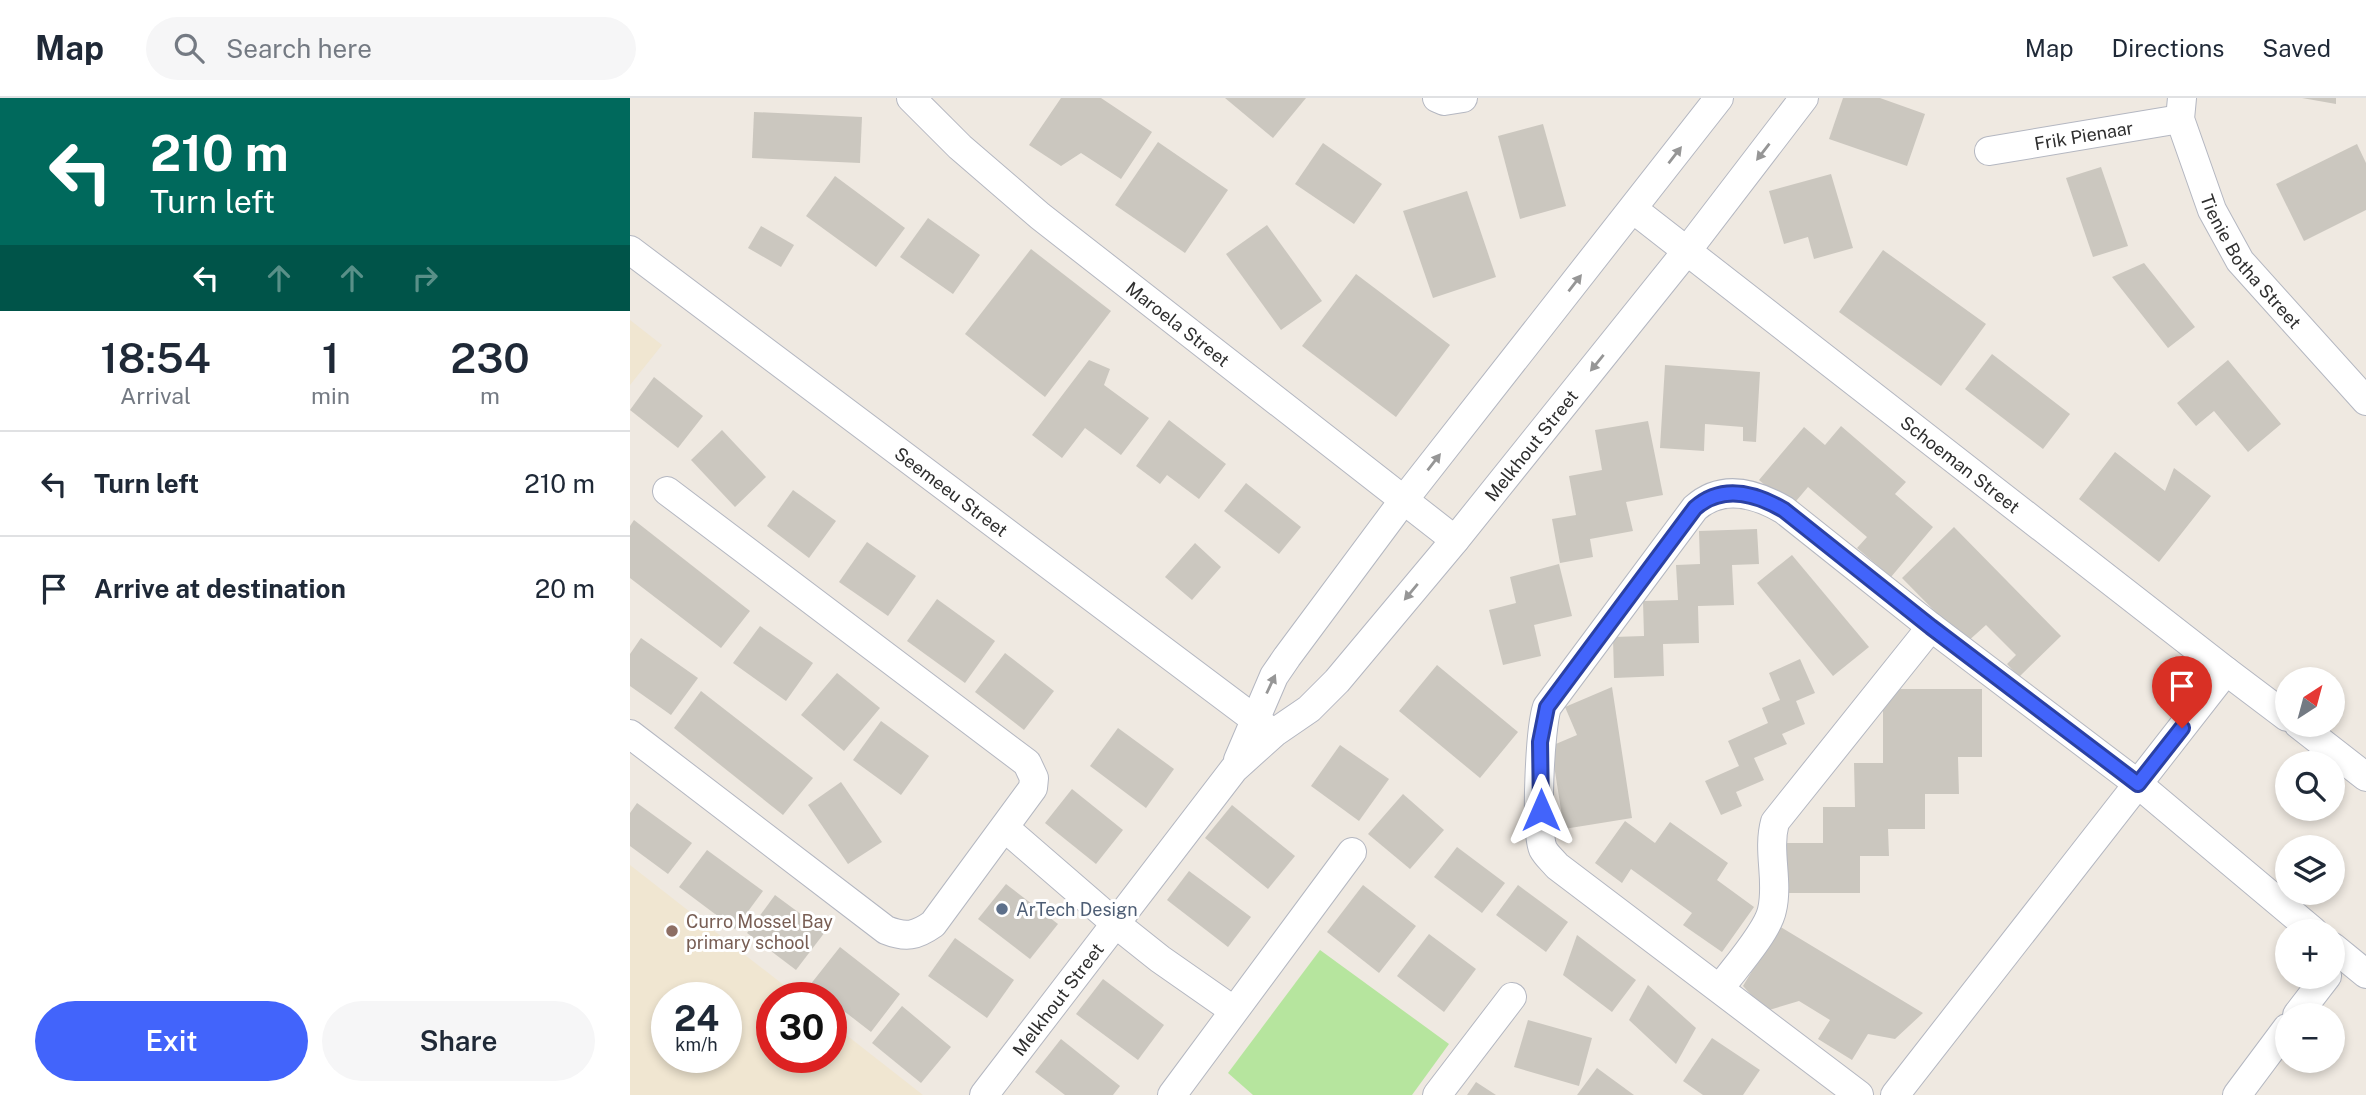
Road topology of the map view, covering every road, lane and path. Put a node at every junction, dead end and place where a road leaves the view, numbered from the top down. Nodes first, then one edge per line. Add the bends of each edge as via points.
1 (911, 98) edge
2 (1437, 98) edge
3 (1463, 98) edge
4 (1719, 98) edge
5 (1804, 98) edge
6 (2181, 108) edge
7 (1989, 151) dead end
8 (1633, 209) junction
9 (630, 250) edge
10 (1686, 252) junction
11 (2366, 401) edge
12 (667, 491) dead end
13 (1404, 501) junction
14 (1455, 540) junction
15 (1931, 627) junction
16 (2226, 671) junction
17 (2275, 708) edge
18 (1265, 726) junction
19 (630, 734) edge
20 (2315, 737) edge
21 (2366, 777) edge
22 (2138, 784) junction
23 (1005, 828) junction
24 (1352, 852) dead end
25 (2300, 919) edge
26 (1116, 924) junction
27 (2345, 966) edge
28 (2366, 974) edge
29 (1720, 988) junction
30 (1512, 997) dead end
31 (1233, 1010) junction
32 (2275, 1044) edge
33 (984, 1095) edge
34 (1172, 1095) edge
35 (1437, 1095) edge
36 (1859, 1095) edge
37 (1895, 1095) edge
38 (2237, 1095) edge

1 - 13 street, Maroela Street via 1040,216
2 - 3 street
8 -> 4 street, Melkhout Street
5 -> 10 street, Melkhout Street
6 - 7 street, Frik Pienaar
6 - 11 street, Tienie Botha Street via 2212,210 2240,261
8 - 10 street, Schoeman Street
13 -> 8 street, Melkhout Street
9 - 18 street, Seemeeu Street
10 -> 14 street, Melkhout Street
10 - 16 street, Schoeman Street
12 - 23 street via 1027,763 1033,788
13 - 14 street, Maroela Street
18 -> 13 street, Melkhout Street via 1274,676
14 -> 18 street, Melkhout Street via 1309,709
15 - 22 street
15 - 29 street via 1775,822 1769,921
15 - 29 street via 1784,510 1744,494 1716,495 1695,508 1547,707 1540,742 1543,849 1557,866
16 - 17 street, Schoeman Street
16 - 22 street
18 - 26 street, Melkhout Street
19 - 23 street via 886,930 902,936 918,934 933,924
20 - 21 street
22 - 25 street
22 - 37 street
23 - 26 street
24 - 31 street
26 - 31 street
26 - 33 street, Melkhout Street
27 - 28 street
29 - 36 street
30 - 35 street
31 - 34 street
32 - 38 street

